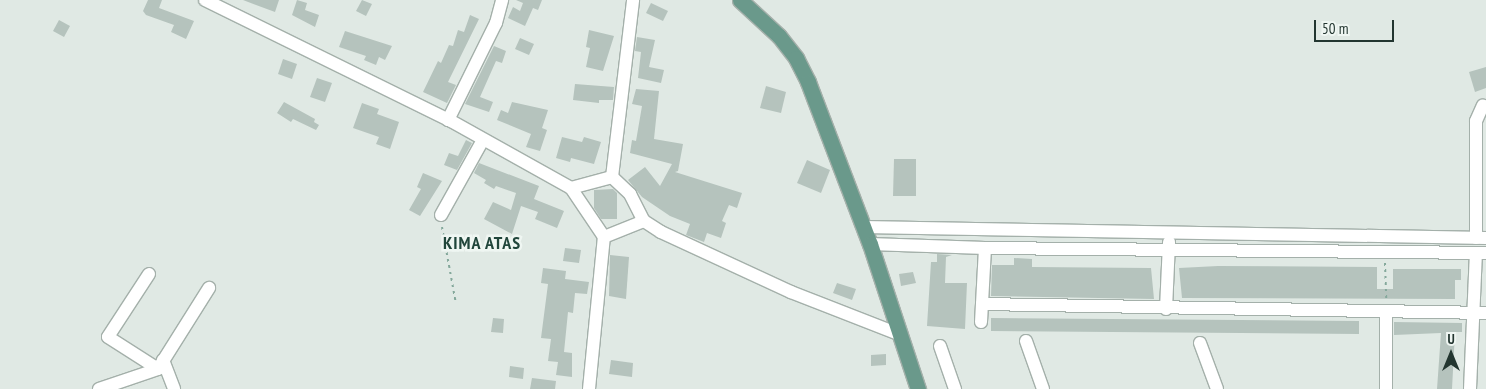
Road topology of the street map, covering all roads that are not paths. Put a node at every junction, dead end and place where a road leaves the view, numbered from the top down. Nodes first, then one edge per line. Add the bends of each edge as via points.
1 (205, 0) edge
2 (502, 0) edge
3 (633, 0) edge
4 (740, 0) edge
5 (1484, 105) dead end
6 (448, 120) junction
7 (483, 140) junction
8 (612, 177) junction
9 (571, 188) junction
10 (441, 215) road end
11 (644, 221) junction
12 (863, 228) junction
13 (1170, 232) junction
14 (1351, 235) junction
15 (604, 237) junction
16 (1481, 238) edge
17 (870, 244) junction
18 (985, 248) junction
19 (1169, 250) junction
20 (1348, 251) junction
21 (1481, 253) edge
22 (149, 274) dead end
23 (209, 288) dead end
24 (982, 304) junction
25 (1166, 309) junction
26 (1386, 312) junction
27 (1480, 313) edge
28 (981, 322) dead end
29 (899, 334) junction
30 (1026, 341) dead end
31 (1200, 343) dead end
32 (940, 346) dead end
33 (161, 364) junction
34 (99, 389) edge
35 (174, 389) edge
36 (589, 389) edge
37 (918, 389) edge
38 (956, 389) edge
39 (1043, 389) edge
40 (1217, 389) edge
41 (1386, 389) edge
42 (1470, 389) edge

1 - 6 street
2 - 6 street via 496,23
3 - 8 street
4 - 12 main road via 779,36 796,58
5 - 16 street via 1476,121
6 - 7 street
7 - 9 street
7 - 10 street
8 - 9 street
8 - 11 street via 630,194
9 - 15 street
11 - 15 street
11 - 29 street via 705,254
12 - 13 street
12 - 17 main road
13 - 14 street
13 - 19 street
14 - 16 street
14 - 20 street
15 - 36 street
17 - 18 street
17 - 29 main road
18 - 19 street
18 - 24 street
19 - 20 street
19 - 25 street
20 - 21 street
21 - 27 street
22 - 33 street via 108,337
23 - 33 street
24 - 25 street
24 - 28 street
25 - 26 street
26 - 27 street
26 - 41 street
27 - 42 street
29 - 37 main road
30 - 39 street
31 - 40 street
32 - 38 street
33 - 34 street
33 - 35 street

